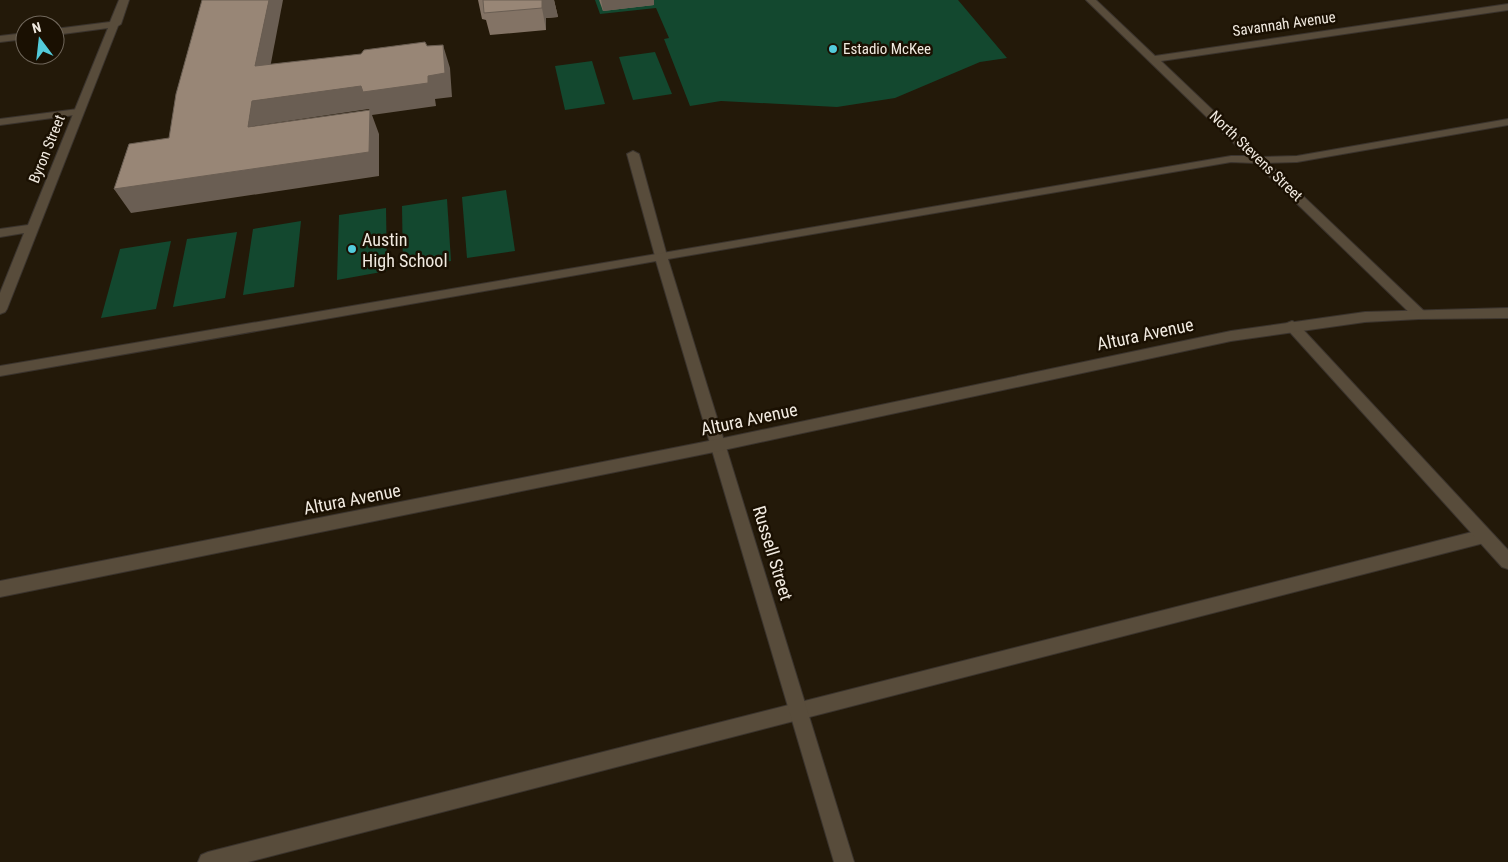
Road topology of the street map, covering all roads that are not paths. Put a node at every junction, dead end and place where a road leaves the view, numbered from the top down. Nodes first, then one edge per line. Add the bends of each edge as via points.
1 (124, 0) edge
2 (1091, 0) edge
3 (1503, 0) edge
4 (1508, 5) edge
5 (116, 24) junction
6 (65, 31) edge
7 (15, 37) edge
8 (0, 39) edge
9 (1154, 59) junction
10 (78, 112) junction
11 (0, 122) edge
12 (1508, 122) edge
13 (633, 154) dead end
14 (1260, 160) junction
15 (31, 228) junction
16 (0, 233) edge
17 (661, 256) junction
18 (0, 309) edge
19 (1508, 313) edge
20 (1419, 314) junction
21 (1292, 326) junction
22 (0, 372) edge
23 (719, 444) junction
24 (1484, 536) junction
25 (1508, 562) edge
26 (0, 589) edge
27 (799, 710) junction
28 (208, 862) edge
29 (844, 862) edge

1 - 5 street, Byron Street
2 - 9 street, North Stevens Street
3 - 4 street
4 - 9 street, Savannah Avenue
5 - 6 street
5 - 10 street, Byron Street
7 - 8 street
9 - 14 street, North Stevens Street
10 - 11 street
10 - 15 street, Byron Street
12 - 14 street via 1297,159
13 - 17 street, Russell Street
14 - 17 street via 1231,159
14 - 20 street, North Stevens Street
15 - 16 street
15 - 18 street, Byron Street
17 - 22 street
17 - 23 street, Russell Street
19 - 20 street, Altura Avenue
20 - 21 street, Altura Avenue
21 - 23 street, Altura Avenue via 1149,352
21 - 24 street
23 - 26 street, Altura Avenue
23 - 27 street, Russell Street
24 - 25 street
24 - 27 street
27 - 28 street
27 - 29 street, Russell Street

